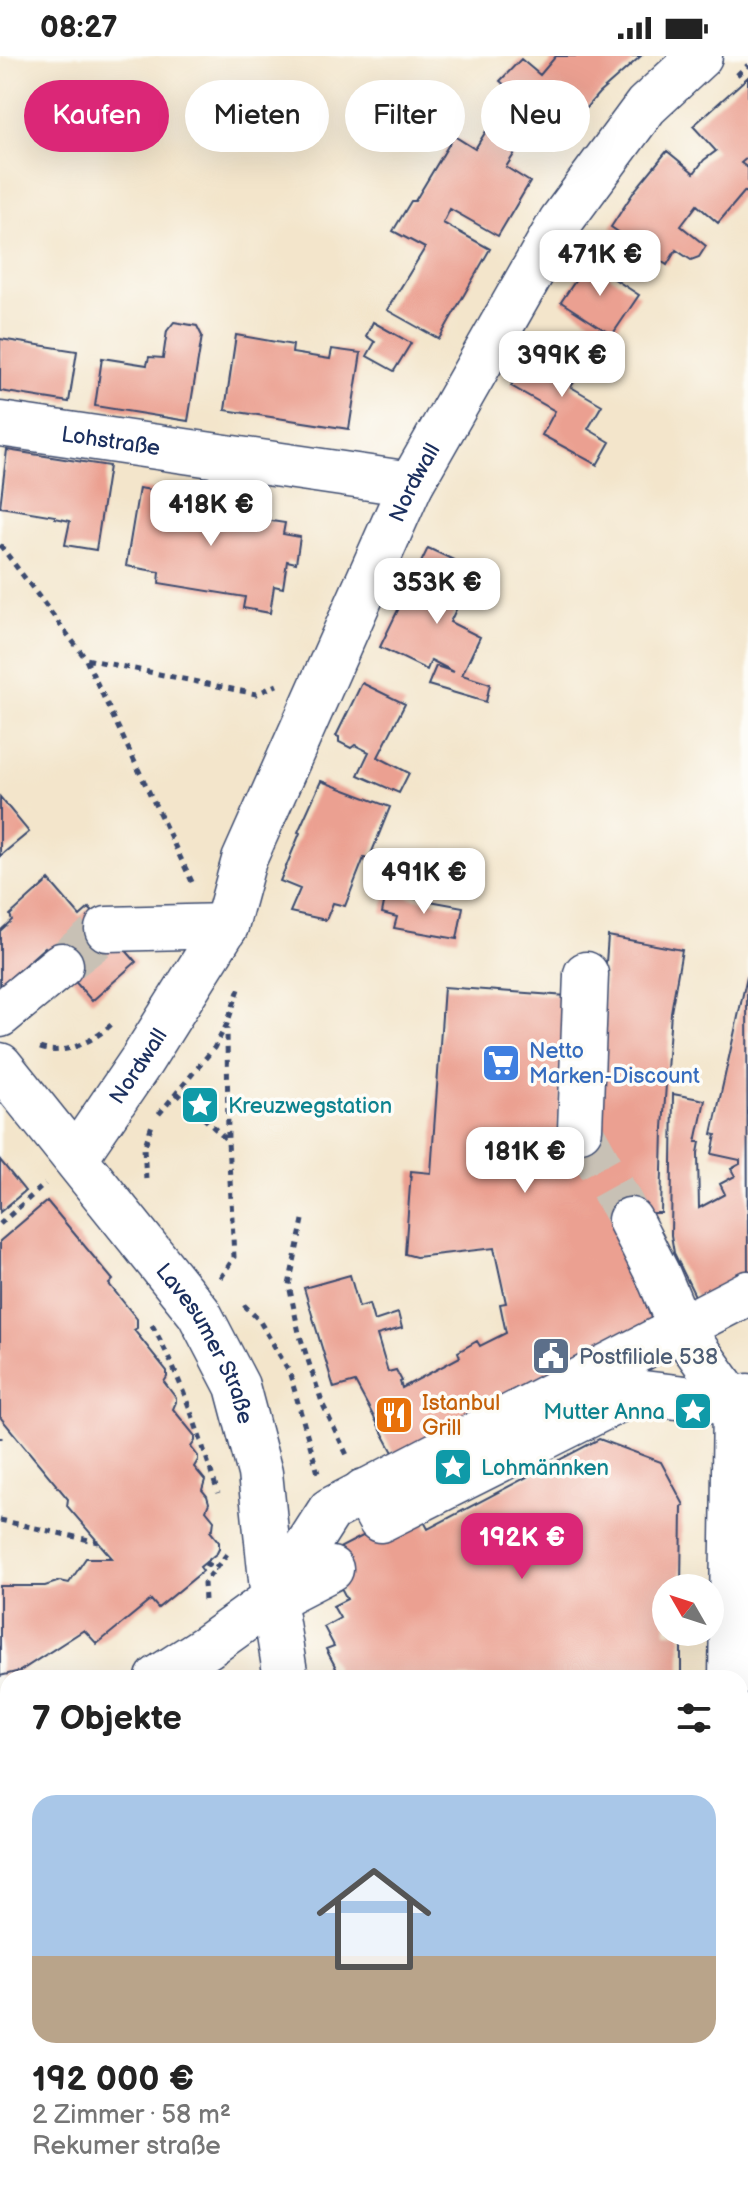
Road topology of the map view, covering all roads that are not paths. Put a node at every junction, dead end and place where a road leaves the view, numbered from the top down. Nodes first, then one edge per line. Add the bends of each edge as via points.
1 (713, 70) edge
2 (0, 424) edge
3 (411, 484) junction
4 (226, 926) junction
5 (107, 929) tunnel mouth
6 (61, 965) tunnel mouth
7 (586, 974) dead end
8 (0, 1015) edge
9 (0, 1065) edge
10 (580, 1129) tunnel mouth
11 (76, 1157) junction
12 (630, 1220) tunnel mouth
13 (748, 1293) edge
14 (680, 1327) junction
15 (742, 1400) edge
16 (347, 1501) junction
17 (331, 1569) dead end
18 (273, 1599) junction
19 (170, 1670) edge
20 (285, 1670) edge
21 (731, 1670) edge

1 - 3 street, Nordwall via 646,106 561,221
2 - 3 street, Lohstraße
3 - 4 street, Nordwall via 244,860
4 - 5 street
4 - 11 street, Nordwall
6 - 8 street
7 - 10 street
9 - 11 street, Lavesumer Straße
11 - 18 street, Lavesumer Straße via 199,1313 237,1386 260,1473
12 - 14 street
13 - 14 street
14 - 15 street
14 - 16 street
15 - 16 street via 635,1392 380,1520
15 - 21 street
16 - 18 street
17 - 18 street
18 - 19 street
18 - 20 street, Lavesumer Straße

